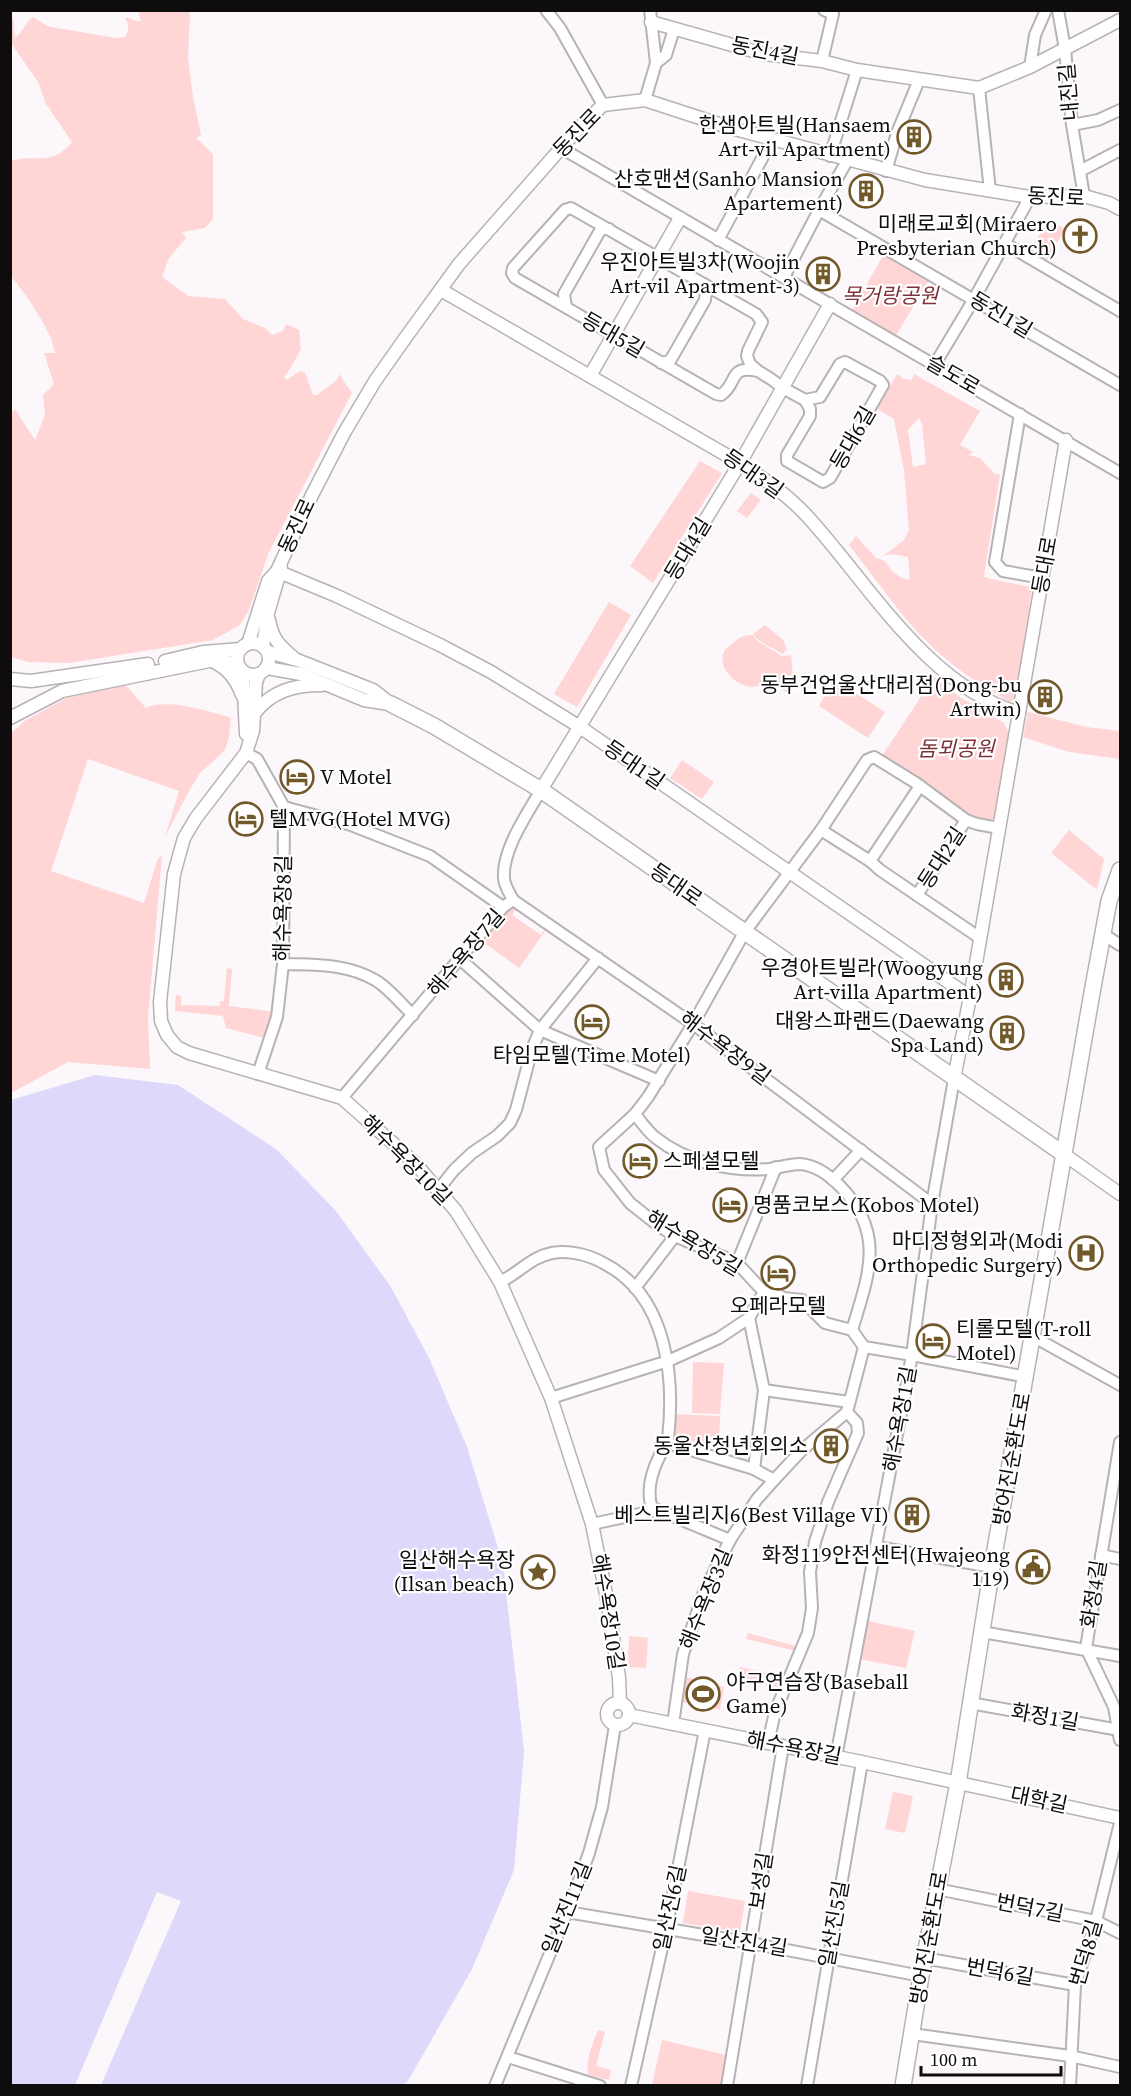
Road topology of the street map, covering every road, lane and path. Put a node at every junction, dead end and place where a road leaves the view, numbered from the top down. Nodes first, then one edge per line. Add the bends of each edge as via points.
1 (546, 10) edge
2 (824, 10) edge
3 (1046, 10) edge
4 (1058, 10) edge
5 (651, 16) edge
6 (1120, 20) edge
7 (674, 29) junction
8 (1065, 49) junction
9 (822, 62) junction
10 (656, 63) junction
11 (1030, 67) junction
12 (857, 70) junction
13 (920, 80) junction
14 (979, 88) junction
15 (645, 100) junction
16 (603, 105) junction
17 (1120, 110) edge
18 (1072, 125) junction
19 (772, 140) junction
20 (561, 148) junction
21 (1120, 150) edge
22 (830, 156) junction
23 (847, 161) junction
24 (886, 171) junction
25 (1080, 171) junction
26 (990, 191) junction
27 (1084, 196) junction
28 (1030, 197) junction
29 (1120, 209) edge
30 (819, 210) junction
31 (680, 218) junction
32 (609, 229) junction
33 (718, 240) junction
34 (1004, 243) junction
35 (657, 257) junction
36 (784, 277) junction
37 (704, 284) junction
38 (441, 290) junction
39 (974, 298) junction
40 (830, 304) junction
41 (566, 307) junction
42 (1120, 311) edge
43 (614, 334) junction
44 (661, 363) junction
45 (935, 364) junction
46 (758, 371) junction
47 (590, 376) junction
48 (1120, 385) edge
49 (783, 388) junction
50 (805, 400) junction
51 (1020, 414) junction
52 (1066, 440) junction
53 (740, 463) junction
54 (1120, 473) edge
55 (279, 568) junction
56 (1042, 578) junction
57 (268, 613) junction
58 (244, 646) junction
59 (266, 649) junction
60 (209, 660) junction
61 (297, 660) junction
62 (241, 668) junction
63 (263, 671) junction
64 (10, 680) edge
65 (331, 686) junction
66 (391, 704) junction
67 (250, 710) junction
68 (1019, 713) junction
69 (10, 718) edge
70 (580, 727) junction
71 (247, 747) junction
72 (920, 786) junction
73 (541, 790) junction
74 (284, 807) junction
75 (966, 820) junction
76 (999, 828) junction
77 (821, 830) junction
78 (870, 861) junction
79 (1120, 870) edge
80 (788, 872) junction
81 (917, 895) junction
82 (513, 900) junction
83 (503, 907) junction
84 (744, 933) junction
85 (1103, 934) junction
86 (980, 939) junction
87 (1120, 945) edge
88 (598, 958) junction
89 (460, 960) junction
90 (283, 964) junction
91 (970, 997) junction
92 (413, 1015) junction
93 (693, 1024) junction
94 (540, 1030) junction
95 (258, 1074) junction
96 (954, 1079) junction
97 (659, 1081) junction
98 (342, 1098) junction
99 (635, 1114) junction
100 (861, 1150) junction
101 (1065, 1155) junction
102 (776, 1167) junction
103 (833, 1180) junction
104 (439, 1189) junction
105 (1120, 1194) edge
106 (932, 1204) junction
107 (675, 1236) junction
108 (737, 1263) junction
109 (500, 1282) junction
110 (635, 1288) junction
111 (764, 1293) junction
112 (749, 1318) junction
113 (852, 1330) junction
114 (1034, 1337) junction
115 (864, 1347) junction
116 (912, 1355) junction
117 (668, 1362) junction
118 (1027, 1377) junction
119 (1120, 1385) edge
120 (764, 1390) junction
121 (551, 1398) junction
122 (848, 1407) junction
123 (1120, 1442) edge
124 (668, 1443) junction
125 (754, 1469) junction
126 (774, 1480) junction
127 (658, 1510) junction
128 (592, 1524) junction
129 (730, 1540) junction
130 (877, 1547) junction
131 (1101, 1555) junction
132 (1120, 1559) edge
133 (992, 1567) junction
134 (982, 1632) junction
135 (1087, 1650) junction
136 (1120, 1656) edge
137 (620, 1703) junction
138 (970, 1703) junction
139 (629, 1715) junction
140 (673, 1724) junction
141 (615, 1725) junction
142 (705, 1730) junction
143 (1120, 1735) edge
144 (768, 1743) junction
145 (783, 1746) junction
146 (836, 1757) junction
147 (862, 1762) junction
148 (958, 1783) junction
149 (1120, 1818) edge
150 (1120, 1823) edge
151 (937, 1889) junction
152 (567, 1912) junction
153 (1096, 1921) junction
154 (666, 1930) junction
155 (1120, 1933) edge
156 (751, 1943) junction
157 (828, 1956) junction
158 (924, 1958) junction
159 (921, 1976) junction
160 (1075, 1985) junction
161 (912, 2034) junction
162 (508, 2056) junction
163 (1070, 2056) junction
164 (1120, 2067) edge
165 (495, 2085) edge
166 (600, 2085) edge
167 (631, 2085) edge
168 (727, 2085) edge
169 (807, 2085) edge
170 (903, 2085) edge
171 (1070, 2085) edge

1 - 16 street
2 - 9 street via 833,14
3 - 11 street via 1035,35
4 - 8 street
5 - 7 street, 동진4길
5 - 10 street, 동진4길
6 - 8 street, 내진길
7 - 9 street, 동진4길 via 764,54
7 - 10 street, 동진4길 via 666,55
8 - 11 street
8 - 18 street, 내진길
9 - 12 street, 동진4길
10 - 15 street, 동진4길
11 - 14 street
12 - 13 street, 동진4길
12 - 22 street
13 - 14 street, 동진4길
13 - 24 street
14 - 26 street
15 - 16 street, 동진로
15 - 19 street, 동진로
16 - 20 street, 동진로
17 - 18 street
18 - 25 street, 내진길
19 - 22 street, 동진로
19 - 33 street
20 - 31 street, 슬도로
20 - 38 street, 동진로
21 - 25 street
22 - 23 street, 동진로
23 - 24 street, 동진로
23 - 30 street
24 - 26 street, 동진로
25 - 27 street, 내진길
26 - 28 street, 동진로
27 - 28 street, 동진로
27 - 29 street, 동진로
28 - 34 street
30 - 36 street
30 - 39 street, 동진1길
31 - 33 street, 슬도로
31 - 35 street
32 - 35 street, 등대5길
32 - 41 street, 등대5길 via 601,230 564,294
32 - 41 street, 등대5길 via 575,209 565,210 513,268 515,278
33 - 36 street, 슬도로
34 - 39 street
34 - 42 street
35 - 37 street, 등대5길
35 - 43 street
36 - 40 street, 슬도로
37 - 44 street, 등대5길 via 705,300 670,361
37 - 46 street, 등대5길 via 760,317 761,327 747,356
38 - 47 street, 등대3길
38 - 55 street, 동진로 via 375,381 344,433
39 - 45 street
39 - 48 street, 동진1길
40 - 45 street, 슬도로
40 - 49 street, 등대4길
41 - 43 street, 등대5길
43 - 44 street, 등대5길
43 - 47 street
44 - 46 street, 등대5길 via 722,395 735,373
45 - 51 street, 슬도로
46 - 49 street
47 - 53 street, 등대3길
49 - 50 street
49 - 53 street, 등대4길
50 - 50 street, 등대6길 via 810,416 787,461 823,482 830,478 883,385 845,362 820,397
51 - 52 street, 슬도로
51 - 56 street via 995,562 1003,571
52 - 54 street, 슬도로
52 - 56 street, 등대로
53 - 68 street, 등대3길 via 807,515 894,619 943,670 968,690
53 - 70 street, 등대4길
55 - 57 street
55 - 58 street via 268,581
55 - 70 street, 등대1길 via 440,645
56 - 68 street, 등대로
57 - 59 street
57 - 61 street via 278,645
58 - 59 street via 256,643
58 - 62 street via 237,656
58 - 64 street via 83,675
59 - 61 street
59 - 63 street via 269,661
60 - 62 street
60 - 67 street via 229,672
60 - 69 street via 62,691
61 - 66 street via 373,690
62 - 63 street via 249,675
62 - 67 street
63 - 65 street via 301,674
63 - 67 street via 256,682
65 - 66 street via 364,700
65 - 67 street via 288,689
66 - 73 main road, 등대로
67 - 71 street via 253,731
68 - 76 street, 등대로
70 - 73 street, 등대4길
70 - 80 street, 등대1길
71 - 74 street, 해수욕장8길
71 - 95 street, 해수욕장10길 via 235,770 184,838 174,874 160,1002 161,1021 177,1047
72 - 75 street, 등대2길
72 - 77 street, 등대2길 via 873,756
72 - 78 street
73 - 82 street, 해수욕장7길 via 517,832 506,862 504,879
73 - 84 main road, 등대로
74 - 83 street via 351,825 430,856
74 - 90 street, 해수욕장8길
75 - 76 street, 등대2길
75 - 81 street, 등대2길
76 - 86 street, 등대로
77 - 78 street, 등대2길
77 - 80 street, 등대2길
78 - 81 street, 등대2길
79 - 85 main road, 방어진순환도로
80 - 84 street, 등대2길
80 - 91 street, 등대1길
81 - 86 street, 등대2길
82 - 83 street, 해수욕장7길
82 - 88 street, 해수욕장9길
83 - 89 street, 해수욕장7길
84 - 93 street, 해수욕장5길
84 - 96 main road, 등대로
85 - 87 street
85 - 101 main road, 방어진순환도로
86 - 91 street, 등대로
88 - 93 street, 해수욕장9길
88 - 94 street
89 - 92 street, 해수욕장7길
89 - 94 street
90 - 92 street via 330,965 353,970 376,981
90 - 95 street, 해수욕장8길 via 277,1017
91 - 96 street, 등대로
92 - 98 street, 해수욕장7길
93 - 97 street, 해수욕장5길
93 - 100 street, 해수욕장9길
94 - 97 street
94 - 104 street via 510,1123 472,1153
95 - 98 street, 해수욕장10길
96 - 101 main road, 등대로
96 - 106 street, 해수욕장1길
97 - 99 street, 해수욕장5길
98 - 104 street, 해수욕장10길
99 - 102 street via 654,1137 686,1156 728,1167
99 - 107 street, 해수욕장5길 via 599,1147 604,1170 630,1203
100 - 103 street
100 - 106 street, 해수욕장9길
101 - 105 street
101 - 114 main road, 방어진순환도로
102 - 103 street via 802,1164
102 - 108 street
103 - 113 street via 855,1202 866,1225 869,1245 870,1264
104 - 109 street, 해수욕장10길
106 - 116 street, 해수욕장1길
107 - 108 street, 해수욕장5길
107 - 110 street
108 - 111 street, 해수욕장5길
109 - 110 street via 538,1257 573,1253 612,1267
109 - 121 street, 해수욕장10길
110 - 117 street via 658,1326
111 - 112 street
111 - 113 street via 802,1300 825,1323
112 - 117 street via 719,1338
112 - 120 street
113 - 115 street
114 - 118 main road, 방어진순환도로
114 - 119 street
115 - 116 street
115 - 122 street
116 - 118 street
116 - 130 street, 해수욕장1길
117 - 121 street
117 - 124 street
118 - 133 main road, 방어진순환도로
120 - 122 street
120 - 125 street
121 - 128 street, 해수욕장10길
122 - 126 street, 해수욕장3길
122 - 144 street via 858,1433 815,1542 808,1633 775,1712
123 - 131 street, 화정4길
124 - 125 street
124 - 127 street via 660,1453 649,1489 652,1508
125 - 126 street
126 - 129 street, 해수욕장3길
127 - 128 street
127 - 129 street
128 - 137 street, 해수욕장10길 via 610,1614
129 - 140 street, 해수욕장3길 via 704,1592 683,1654
130 - 133 street
130 - 146 street, 해수욕장1길
131 - 132 street
131 - 135 street, 화정4길
133 - 134 main road, 방어진순환도로
134 - 135 street
134 - 138 main road, 방어진순환도로
135 - 136 street
135 - 143 street, 화정4길 via 1114,1707
137 - 139 street via 628,1708
137 - 141 street via 609,1706 607,1713
138 - 143 street, 화정1길
138 - 148 main road, 방어진순환도로
139 - 140 street, 해수욕장길
139 - 141 street via 626,1722
140 - 142 street, 해수욕장길
141 - 152 street, 일산진11길 via 598,1825
142 - 144 street, 해수욕장길
142 - 154 street, 일산진6길
144 - 145 street, 해수욕장길
145 - 146 street, 해수욕장길
145 - 156 street, 보성길
146 - 147 street, 해수욕장길
147 - 148 street, 해수욕장길
147 - 157 street, 일산진5길
148 - 149 street, 대학길
148 - 151 main road, 방어진순환도로
150 - 153 street, 번덕8길
151 - 153 street, 번덕7길
151 - 158 main road, 방어진순환도로
152 - 154 street, 일산진4길
152 - 162 street, 일산진11길
153 - 155 street, 번덕7길
153 - 160 street, 번덕8길
154 - 156 street, 일산진4길
154 - 167 street, 일산진6길
156 - 157 street, 일산진4길
156 - 168 street, 보성길
157 - 159 street, 일산진4길
157 - 169 street, 일산진5길
158 - 159 main road, 방어진순환도로
158 - 160 street, 번덕6길
159 - 161 main road, 방어진순환도로
160 - 163 street, 번덕8길
161 - 163 street
161 - 170 main road, 방어진순환도로
162 - 165 street, 일산진11길
162 - 166 street
163 - 164 street
163 - 171 street, 번덕8길

